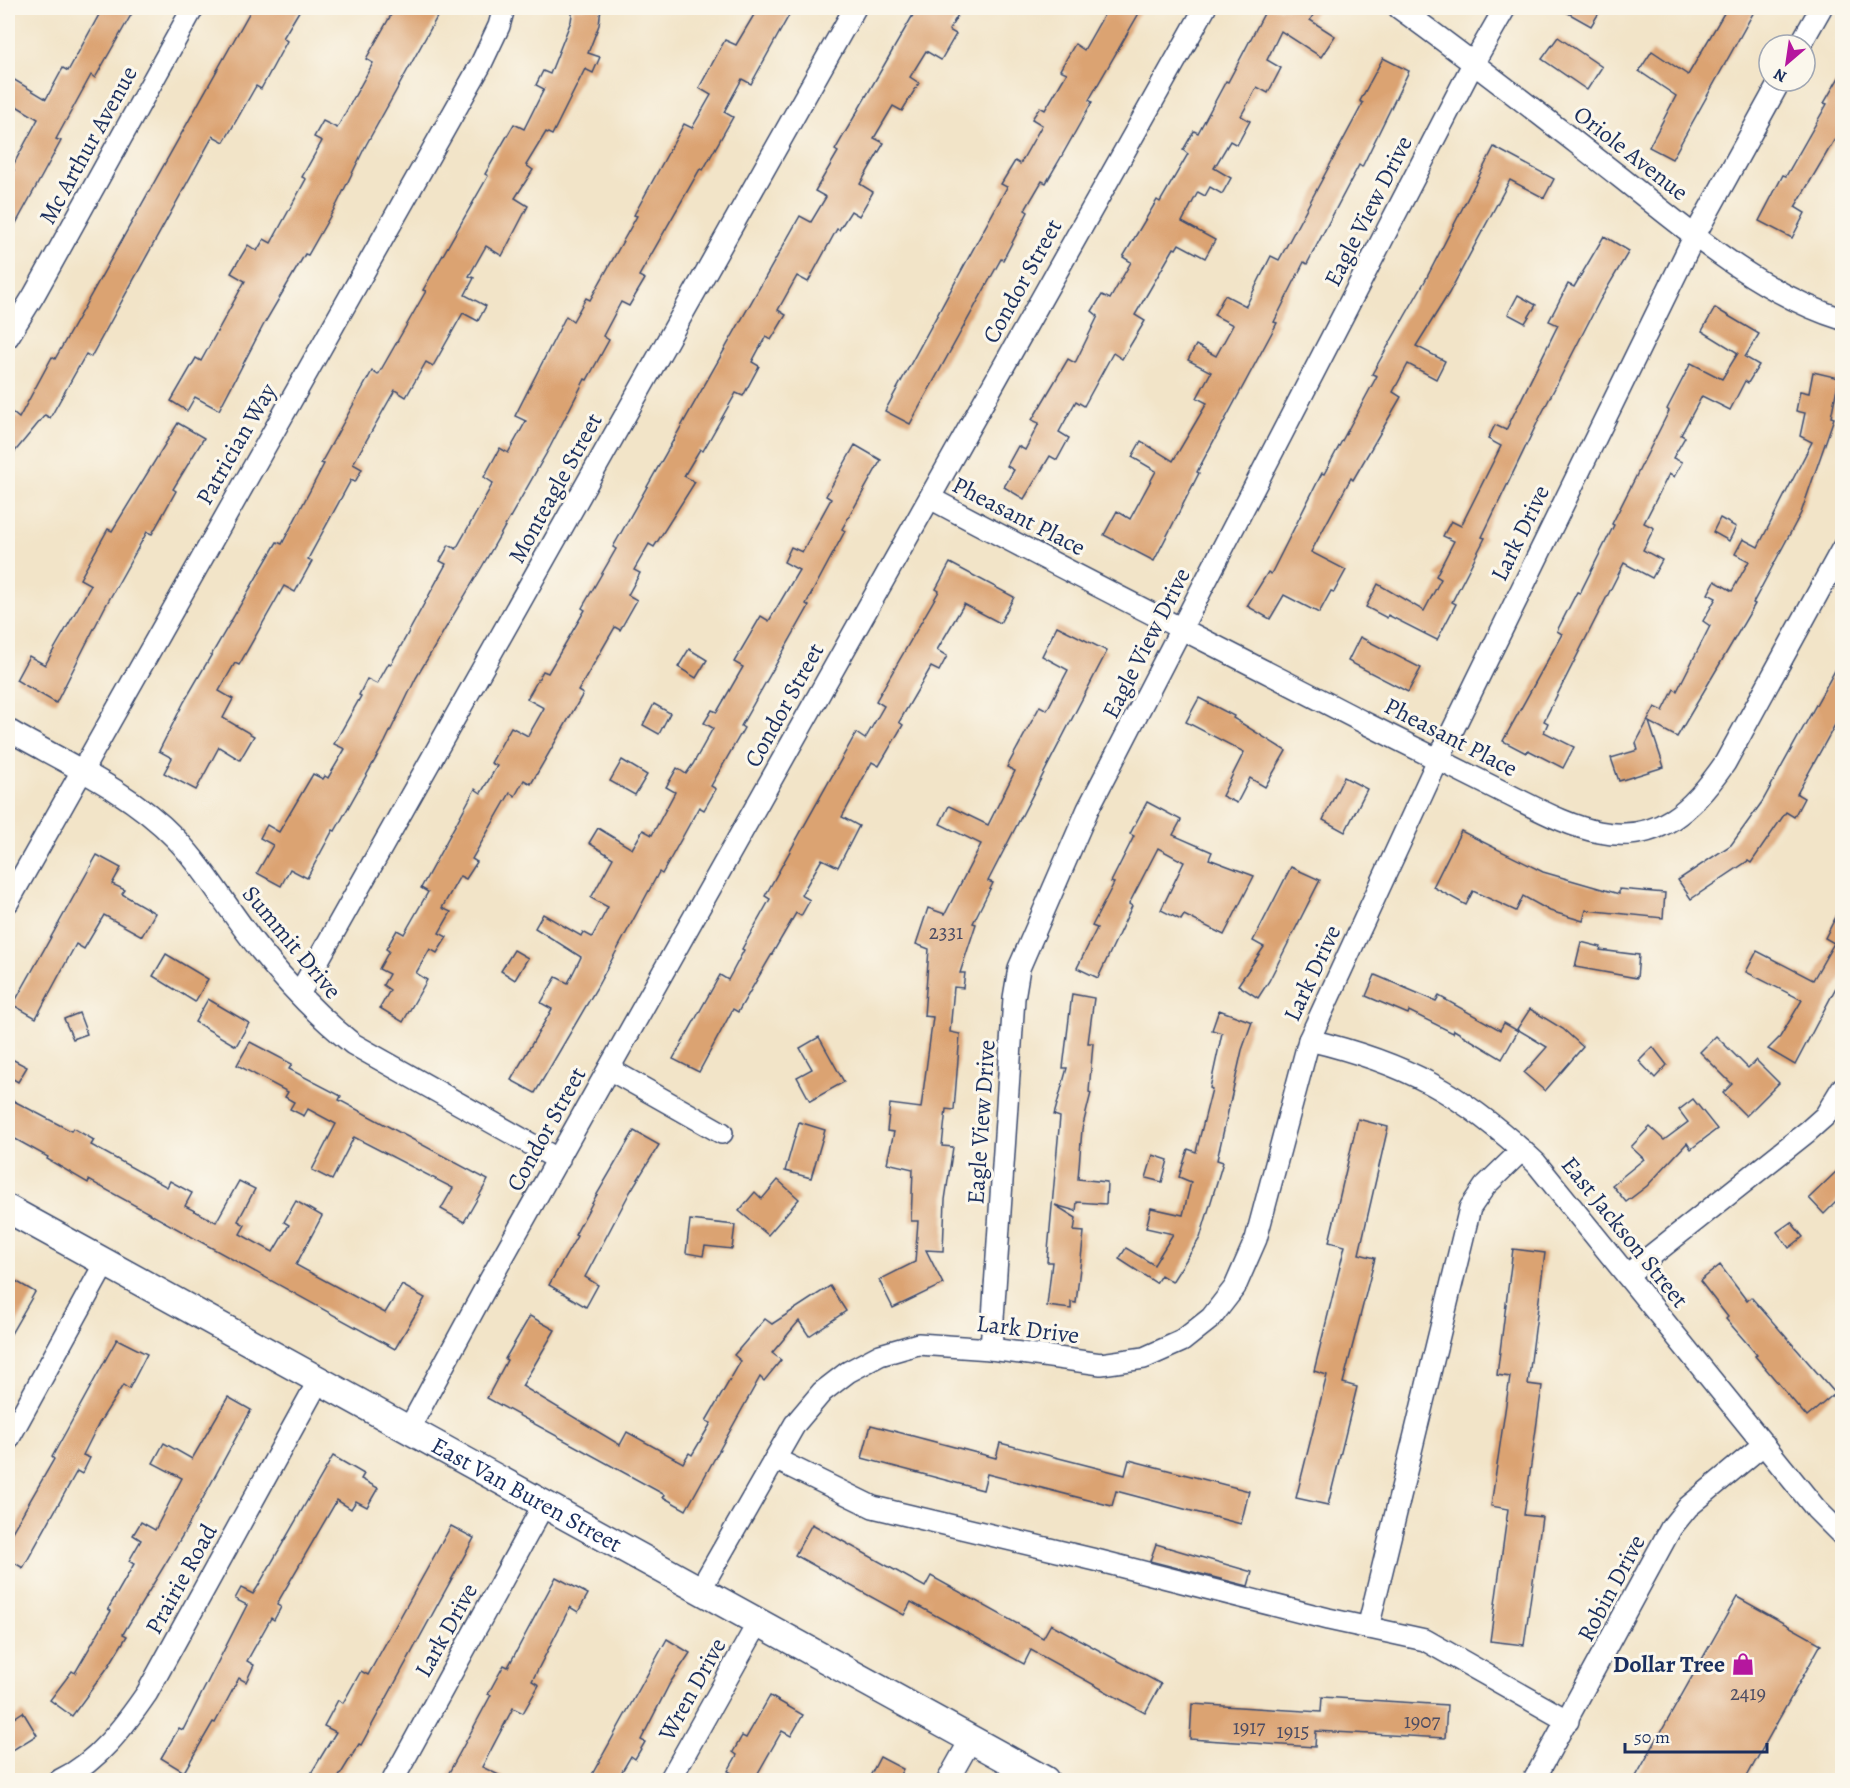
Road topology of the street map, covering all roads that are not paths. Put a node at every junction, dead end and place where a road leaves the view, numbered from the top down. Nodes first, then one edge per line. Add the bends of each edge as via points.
1 (193, 8) edge
2 (504, 8) edge
3 (855, 8) edge
4 (1205, 8) edge
5 (1399, 8) edge
6 (1505, 8) edge
7 (1821, 8) edge
8 (1807, 33) edge
9 (1474, 62) junction
10 (1773, 93) edge
11 (1695, 235) junction
12 (1842, 319) edge
13 (8, 337) edge
14 (930, 498) junction
15 (1842, 549) edge
16 (1182, 628) junction
17 (8, 730) edge
18 (1438, 760) junction
19 (80, 771) junction
20 (8, 902) edge
21 (299, 994) junction
22 (1309, 1040) junction
23 (609, 1070) junction
24 (1842, 1088) edge
25 (722, 1133) dead end
26 (1522, 1150) junction
27 (559, 1160) junction
28 (8, 1209) edge
29 (105, 1263) junction
30 (1627, 1275) junction
31 (991, 1349) junction
32 (319, 1380) junction
33 (409, 1429) junction
34 (8, 1440) edge
35 (1764, 1444) junction
36 (775, 1459) junction
37 (544, 1504) junction
38 (1842, 1535) edge
39 (700, 1590) junction
40 (758, 1623) junction
41 (1368, 1628) junction
42 (1568, 1721) junction
43 (971, 1739) junction
44 (60, 1780) edge
45 (393, 1780) edge
46 (670, 1780) edge
47 (948, 1780) edge
48 (1046, 1780) edge
49 (1534, 1780) edge

1 - 13 street, Mc Arthur Avenue
2 - 19 street, Patrician Way via 480,66
3 - 21 street, Monteagle Street
4 - 14 street, Condor Street
5 - 9 street, Oriole Avenue
6 - 9 street, Eagle View Drive
7 - 8 street
9 - 11 street, Oriole Avenue
9 - 16 street, Eagle View Drive
10 - 11 street, Lark Drive
11 - 12 street, Oriole Avenue via 1782,293
11 - 18 street, Lark Drive
14 - 16 street, Pheasant Place
14 - 23 street, Condor Street
15 - 18 street, Pheasant Place via 1725,763 1688,810 1664,826 1636,833 1600,832 1556,818
16 - 18 street, Pheasant Place
16 - 31 street, Eagle View Drive via 1088,809 1019,968
17 - 19 street, Summit Drive
18 - 22 street, Lark Drive
19 - 20 street, Patrician Way
19 - 21 street, Summit Drive via 138,806 176,839 260,951
21 - 27 street, Summit Drive via 353,1044
22 - 26 street, East Jackson Street via 1361,1052 1410,1071 1453,1095
22 - 31 street, Lark Drive via 1256,1239 1235,1287 1211,1318 1182,1341 1144,1358 1114,1363
23 - 25 street
23 - 27 street, Condor Street
24 - 30 street via 1825,1116 1807,1132
26 - 30 street, East Jackson Street
26 - 41 street via 1485,1186 1470,1208
27 - 33 street, Condor Street
28 - 29 street, East Van Buren Street
29 - 32 street, East Van Buren Street
29 - 34 street
30 - 35 street, East Jackson Street
31 - 36 street, Lark Drive via 918,1344 880,1355 822,1392 795,1424
32 - 33 street, East Van Buren Street
32 - 44 street, Prairie Road via 147,1693 124,1727 95,1755
33 - 37 street, East Van Buren Street
35 - 38 street, East Jackson Street
35 - 42 street, Robin Drive via 1688,1507 1671,1528
36 - 39 street, Lark Drive
36 - 41 street via 873,1507
37 - 39 street, East Van Buren Street
37 - 45 street, Lark Drive
39 - 40 street, East Van Buren Street
40 - 43 street, East Van Buren Street
40 - 46 street, Wren Drive
41 - 42 street via 1425,1640
42 - 49 street, Robin Drive
43 - 47 street
43 - 48 street, East Van Buren Street

